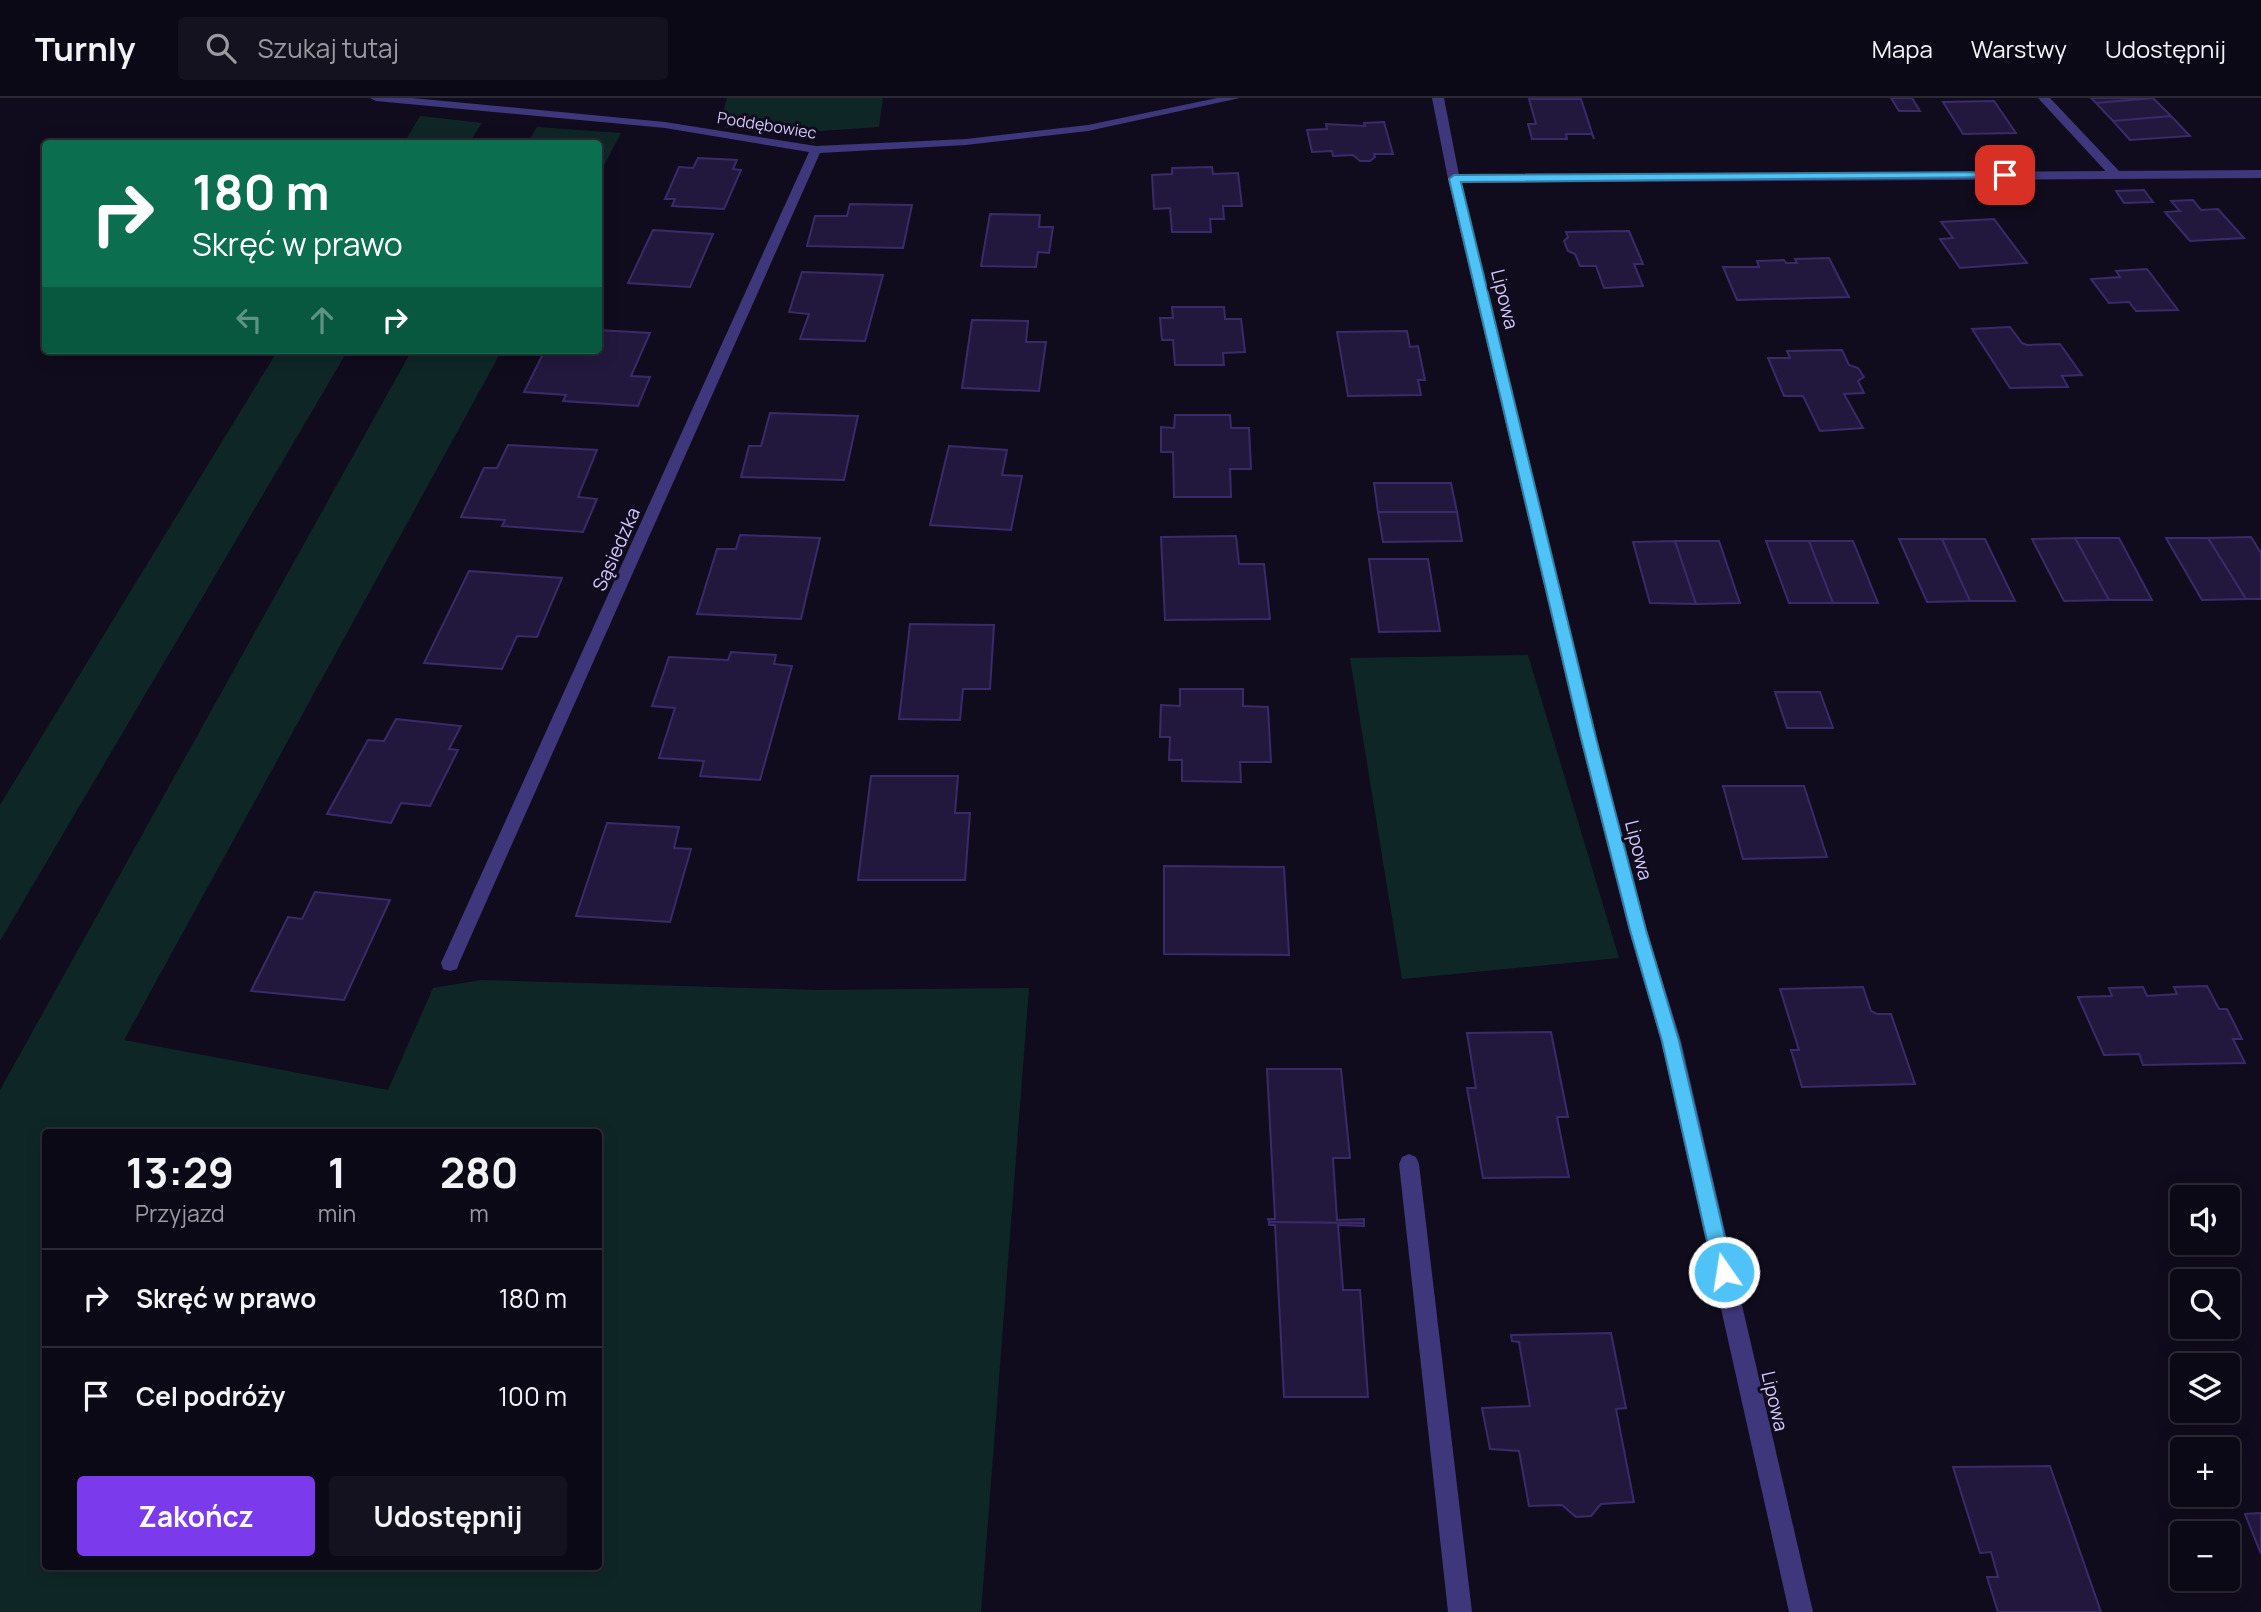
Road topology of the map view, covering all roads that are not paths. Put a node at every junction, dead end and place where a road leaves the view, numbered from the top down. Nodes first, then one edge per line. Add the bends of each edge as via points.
1 (376, 98) edge
2 (1234, 98) edge
3 (1438, 98) edge
4 (2044, 98) edge
5 (816, 150) junction
6 (2115, 174) junction
7 (2261, 174) edge
8 (1454, 179) junction
9 (450, 963) dead end
10 (1409, 1164) dead end
11 (1460, 1612) edge
12 (1801, 1612) edge

1 - 5 street, Poddębowiec via 665,125
2 - 5 street, Poddębowiec via 1088,128 967,142
3 - 8 street, Lipowa
4 - 6 street
5 - 9 street, Sąsiedzka
6 - 7 street
6 - 8 street
8 - 12 street, Lipowa via 1588,738 1671,1041
10 - 11 street

